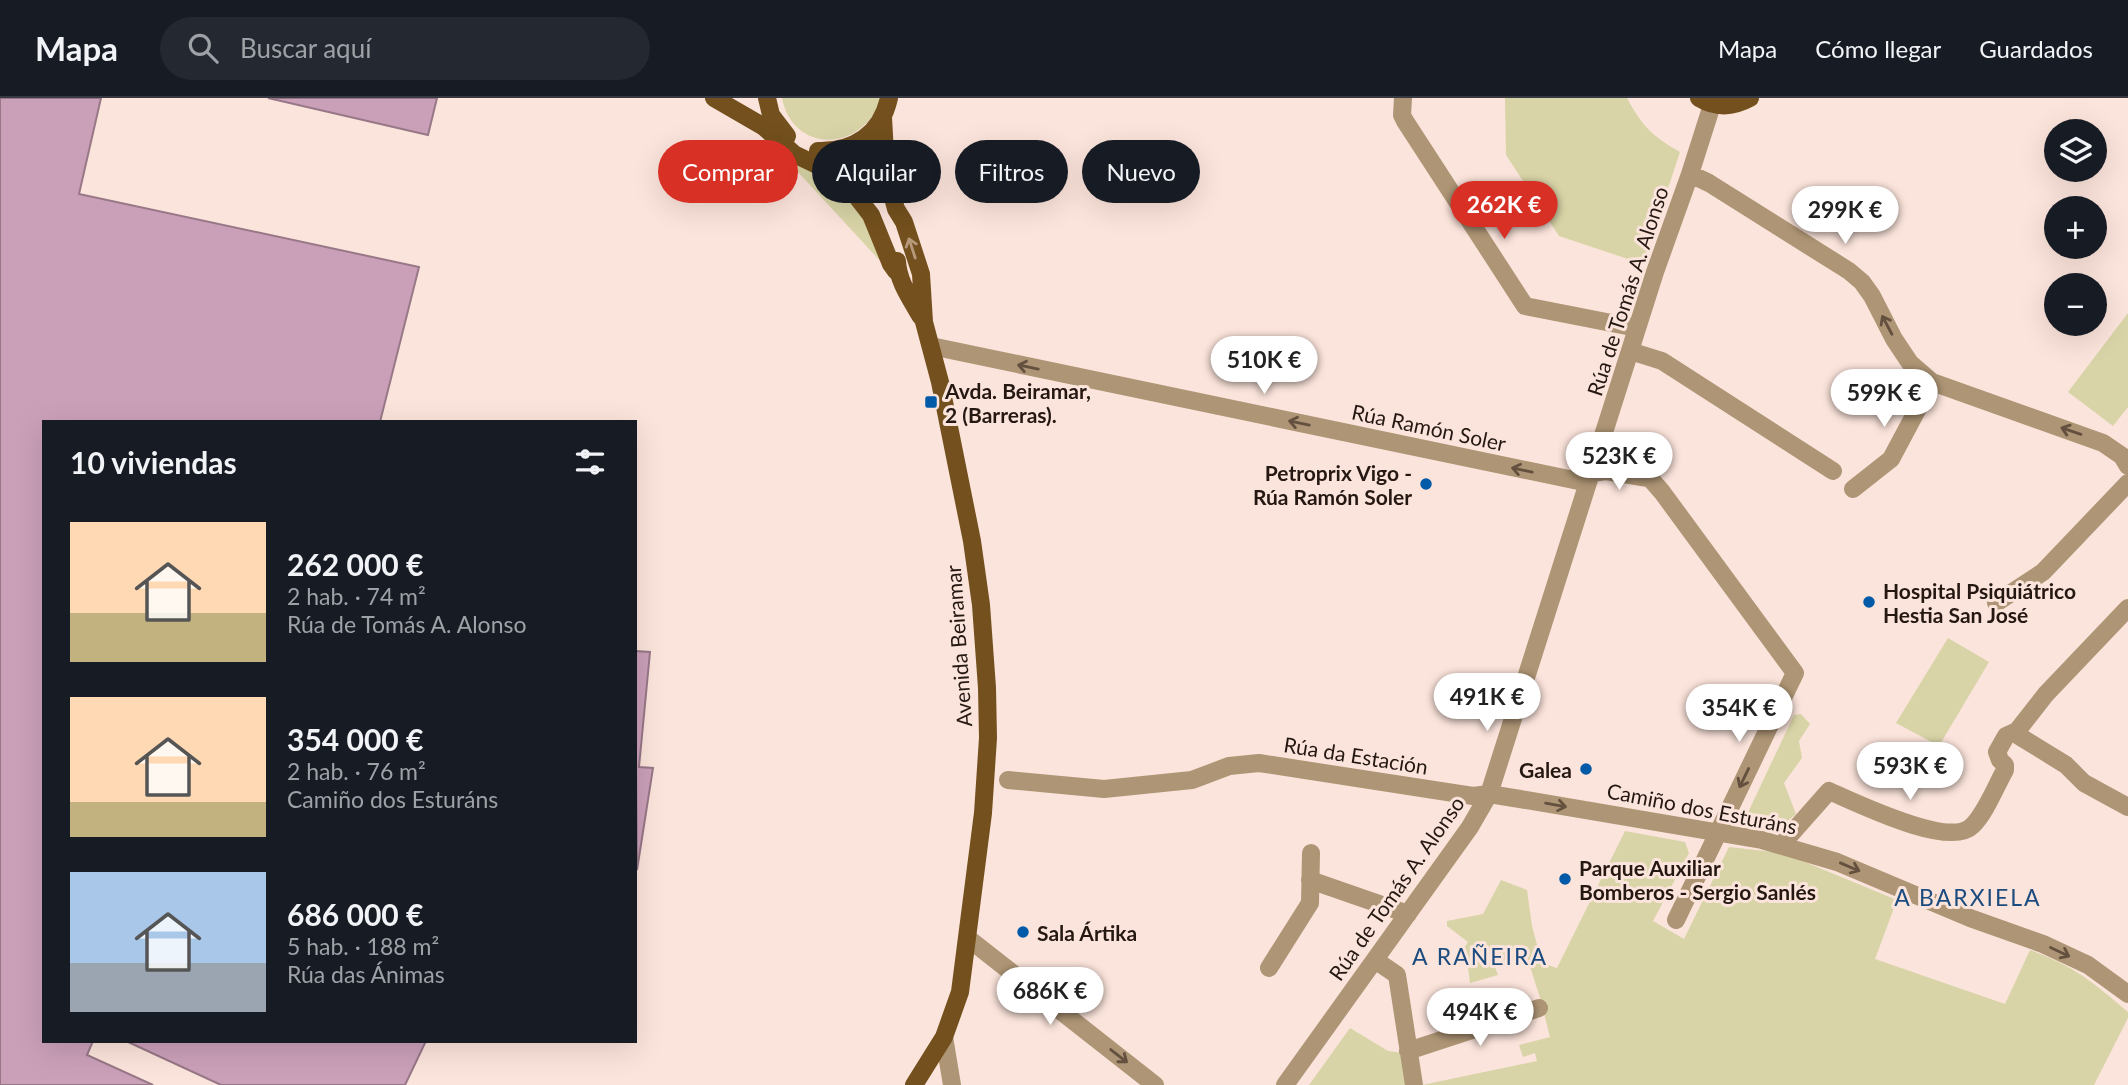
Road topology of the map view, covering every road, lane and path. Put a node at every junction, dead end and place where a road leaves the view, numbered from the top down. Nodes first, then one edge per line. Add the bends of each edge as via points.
1 (714, 98) edge
2 (730, 98) edge
3 (889, 98) edge
4 (901, 98) edge
5 (1403, 98) edge
6 (1750, 98) edge
7 (1705, 101) edge
8 (769, 106) edge
9 (886, 124) junction
10 (862, 140) edge
11 (812, 149) edge
12 (1690, 174) junction
13 (873, 203) edge
14 (897, 271) junction
15 (924, 322) junction
16 (1637, 328) junction
17 (932, 346) junction
18 (1630, 351) junction
19 (1932, 382) junction
20 (1603, 437) junction
21 (2128, 466) edge
22 (1833, 471) dead end
23 (1590, 478) junction
24 (1648, 478) junction
25 (2128, 483) edge
26 (1853, 489) dead end
27 (1997, 603) dead end
28 (2128, 608) edge
29 (2017, 731) junction
30 (1008, 780) dead end
31 (1489, 794) junction
32 (2128, 807) edge
33 (1718, 832) junction
34 (1782, 844) junction
35 (1311, 853) dead end
36 (1310, 880) junction
37 (1408, 914) junction
38 (1676, 920) dead end
39 (969, 939) junction
40 (1375, 960) junction
41 (1269, 968) dead end
42 (2128, 994) edge
43 (1539, 1007) dead end
44 (944, 1037) junction
45 (1408, 1051) junction
46 (914, 1085) edge
47 (952, 1085) edge
48 (1155, 1085) edge
49 (1284, 1085) edge
50 (1414, 1085) edge

1 - 14 main road via 764,127 794,154 847,184 871,215
2 - 8 main road via 761,114
3 - 9 main road
4 - 9 main road
5 - 16 street via 1405,121 1525,306
6 - 7 main road via 1726,106
7 - 12 street, Rúa de Tomás A. Alonso
8 - 11 main road, Avenida Beiramar via 779,128
9 - 10 main road
15 -> 9 main road, Avenida Beiramar via 921,274 886,172
12 - 16 street, Rúa de Tomás A. Alonso
19 -> 12 street via 1910,363 1862,282
13 - 14 main road, Avenida Beiramar via 898,262
14 - 15 main road, Avenida Beiramar
15 - 17 main road, Avenida Beiramar
16 - 18 street, Rúa de Tomás A. Alonso
23 -> 17 street, Rúa Ramón Soler
17 - 39 main road, Avenida Beiramar via 972,541 988,688 983,813
18 - 20 street, Rúa de Tomás A. Alonso
18 - 22 street via 1662,361
21 -> 19 street via 2103,443
19 - 26 street via 1891,458
20 - 23 street, Rúa de Tomás A. Alonso
20 - 24 street via 1628,453
23 - 24 street, Rúa Ramón Soler via 1606,471
23 - 31 street, Rúa de Tomás A. Alonso
24 -> 33 street via 1795,673
25 - 27 street via 2043,572
28 - 29 street
29 - 32 street via 2084,783
29 - 34 street via 2006,736 1997,752 2005,769 1976,821 1965,831 1944,833 1925,828 1829,791
30 - 31 street, Rúa da Estación via 1104,789 1192,780 1229,766 1259,763 1473,796
31 -> 33 street, Camiño dos Esturáns
31 - 37 street, Rúa de Tomás A. Alonso
33 - 34 street, Camiño dos Esturáns
33 - 38 street
34 -> 42 street, Camiño dos Esturáns via 2043,944 2088,965
35 - 36 street
36 - 37 street
36 - 41 street via 1310,903
37 - 40 street, Rúa de Tomás A. Alonso
39 - 44 main road, Avenida Beiramar via 960,992
39 -> 48 street
40 - 45 street via 1397,975
40 - 49 street, Rúa de Tomás A. Alonso
43 - 45 street
44 - 46 main road, Avenida Beiramar
44 - 47 street
45 - 50 street

